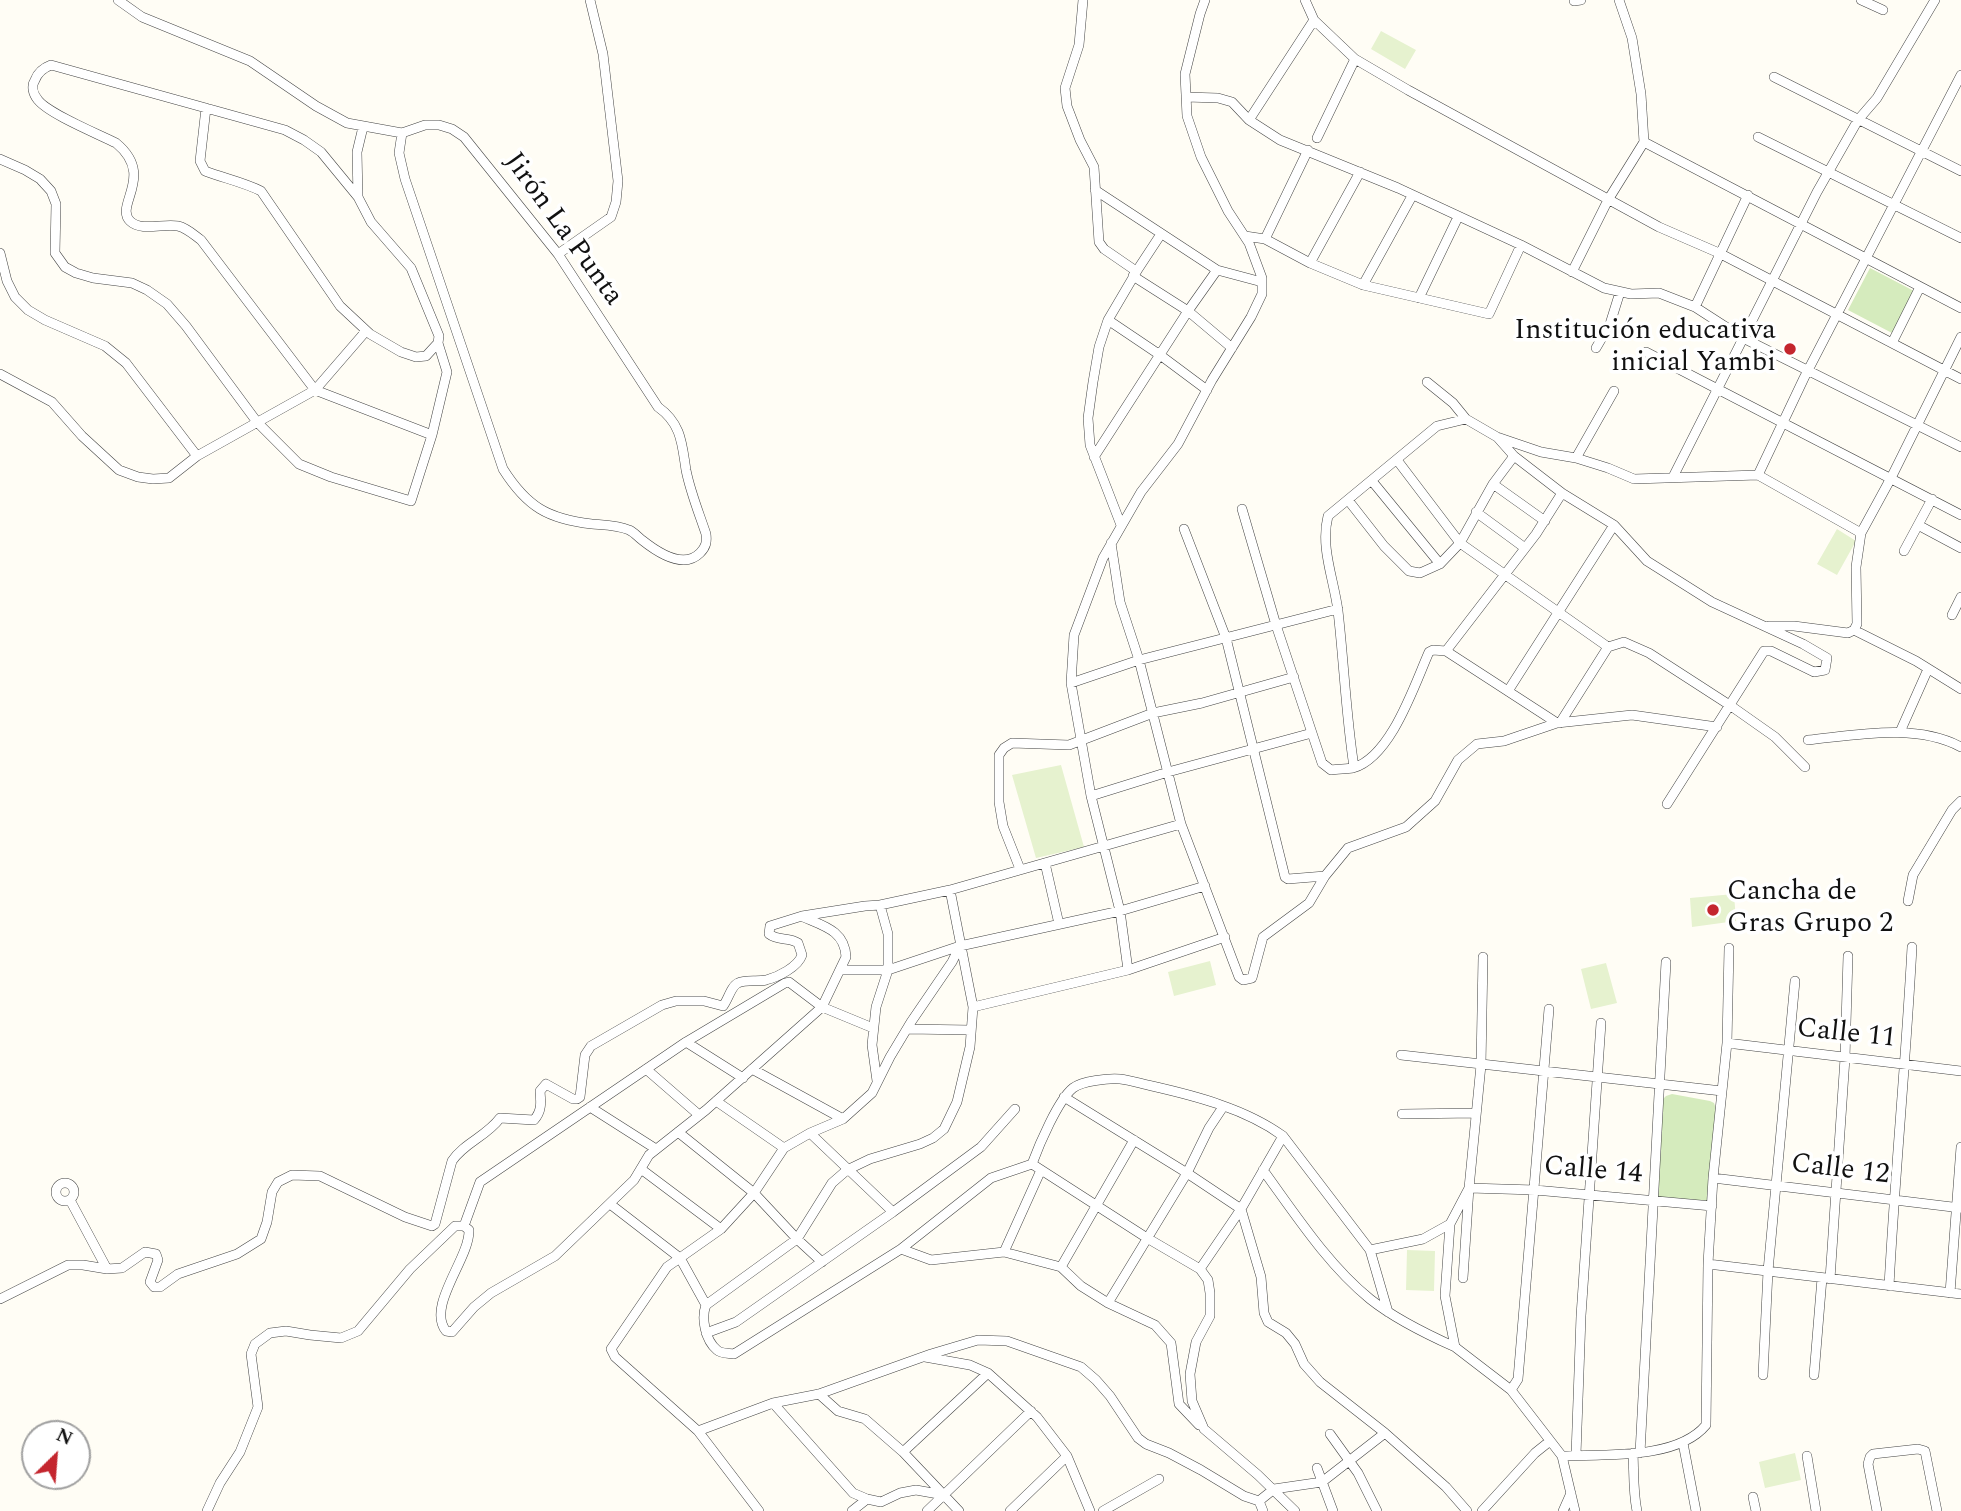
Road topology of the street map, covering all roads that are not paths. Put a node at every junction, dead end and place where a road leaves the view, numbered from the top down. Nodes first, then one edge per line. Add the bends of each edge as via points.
1 (118, 0) edge
2 (590, 0) edge
3 (1083, 0) edge
4 (1205, 0) edge
5 (1305, 0) edge
6 (1581, 0) edge
7 (1619, 0) edge
8 (1861, 0) edge
9 (1935, 0) edge
10 (1574, 1) edge
11 (1883, 10) dead end
12 (1314, 20) junction
13 (1355, 59) junction
14 (1961, 75) edge
15 (1774, 78) dead end
16 (1186, 97) junction
17 (206, 108) junction
18 (1249, 120) junction
19 (1858, 120) junction
20 (363, 127) junction
21 (402, 133) junction
22 (1758, 137) dead end
23 (1317, 138) dead end
24 (1644, 142) junction
25 (1308, 150) junction
26 (1921, 151) junction
27 (0, 159) edge
28 (1961, 171) edge
29 (1360, 172) junction
30 (1828, 173) junction
31 (1095, 190) junction
32 (1748, 195) junction
33 (1412, 196) junction
34 (358, 197) junction
35 (1608, 200) junction
36 (1893, 205) junction
37 (1458, 217) junction
38 (1801, 225) junction
39 (1161, 234) junction
40 (1245, 236) junction
41 (1961, 238) edge
42 (1265, 239) junction
43 (1521, 245) junction
44 (0, 253) edge
45 (1719, 253) junction
46 (558, 254) junction
47 (1865, 259) junction
48 (1310, 263) junction
49 (1217, 270) junction
50 (1572, 272) junction
51 (1135, 273) junction
52 (1772, 281) junction
53 (1262, 282) junction
54 (1363, 285) junction
55 (1920, 287) junction
56 (1620, 292) junction
57 (1419, 298) junction
58 (1695, 307) junction
59 (1961, 308) edge
60 (1188, 311) junction
61 (1836, 315) junction
62 (1108, 320) junction
63 (366, 331) junction
64 (1961, 337) edge
65 (1743, 338) junction
66 (438, 343) junction
67 (1892, 343) junction
68 (1232, 348) junction
69 (1596, 348) dead end
70 (1646, 352) dead end
71 (1160, 355) junction
72 (1808, 370) junction
73 (1945, 370) junction
74 (0, 374) edge
75 (1961, 379) edge
76 (1427, 382) dead end
77 (1717, 389) junction
78 (315, 390) junction
79 (1207, 390) junction
80 (1614, 391) dead end
81 (1466, 419) junction
82 (257, 422) junction
83 (1783, 423) junction
84 (1918, 425) junction
85 (432, 435) junction
86 (1497, 437) junction
87 (1961, 447) edge
88 (197, 456) junction
89 (1514, 456) junction
90 (1094, 457) junction
91 (1576, 458) junction
92 (1397, 460) junction
93 (1758, 475) junction
94 (1673, 477) junction
95 (1891, 478) junction
96 (1372, 481) junction
97 (1493, 484) junction
98 (1562, 493) junction
99 (1931, 499) junction
100 (1348, 500) junction
101 (1242, 509) dead end
102 (1476, 512) junction
103 (1961, 515) edge
104 (1545, 521) junction
105 (1614, 525) junction
106 (1918, 525) junction
107 (1121, 526) junction
108 (1184, 528) dead end
109 (1861, 533) junction
110 (1111, 543) junction
111 (1460, 543) junction
112 (1525, 548) junction
113 (1961, 548) edge
114 (1904, 551) dead end
115 (1440, 564) junction
116 (1504, 575) junction
117 (1961, 597) edge
118 (1338, 609) junction
119 (1559, 613) junction
120 (1952, 615) dead end
121 (1276, 625) junction
122 (1763, 627) junction
123 (1854, 630) junction
124 (1226, 638) junction
125 (1608, 647) junction
126 (1446, 651) junction
127 (1139, 660) junction
128 (1928, 668) junction
129 (1294, 677) junction
130 (1070, 683) junction
131 (1961, 689) edge
132 (1239, 691) junction
133 (1508, 691) junction
134 (1731, 706) junction
135 (1153, 713) junction
136 (1559, 723) junction
137 (1717, 727) junction
138 (1900, 732) junction
139 (1312, 733) junction
140 (1808, 740) dead end
141 (1081, 741) junction
142 (1961, 747) edge
143 (1253, 748) junction
144 (1354, 767) junction
145 (1805, 767) dead end
146 (1168, 772) junction
147 (1091, 796) junction
148 (1961, 801) edge
149 (1667, 804) dead end
150 (1181, 824) junction
151 (1104, 847) junction
152 (1045, 863) junction
153 (1020, 869) junction
154 (1325, 876) junction
155 (1205, 886) junction
156 (950, 890) junction
157 (1908, 901) dead end
158 (880, 905) junction
159 (1120, 911) junction
160 (802, 916) junction
161 (1059, 924) junction
162 (1224, 937) junction
163 (960, 946) junction
164 (1912, 947) dead end
165 (1729, 948) dead end
166 (1483, 957) dead end
167 (1848, 957) dead end
168 (1666, 962) dead end
169 (840, 970) junction
170 (888, 970) junction
171 (1128, 970) junction
172 (1795, 981) dead end
173 (821, 1007) junction
174 (973, 1007) junction
175 (1549, 1009) dead end
176 (1601, 1023) dead end
177 (873, 1028) junction
178 (907, 1029) junction
179 (971, 1030) junction
180 (685, 1042) junction
181 (1727, 1043) junction
182 (1789, 1052) junction
183 (1401, 1055) dead end
184 (1845, 1058) junction
185 (1905, 1064) junction
186 (1481, 1065) junction
187 (646, 1069) junction
188 (752, 1069) junction
189 (1543, 1071) junction
190 (1961, 1072) edge
191 (1597, 1077) junction
192 (743, 1078) junction
193 (877, 1083) junction
194 (1660, 1084) junction
195 (1722, 1091) junction
196 (1065, 1097) junction
197 (716, 1101) junction
198 (590, 1107) junction
199 (1223, 1107) junction
200 (1015, 1109) dead end
201 (1402, 1114) dead end
202 (1476, 1114) junction
203 (699, 1115) junction
204 (843, 1119) junction
205 (678, 1132) junction
206 (810, 1133) junction
207 (1283, 1136) junction
208 (1134, 1140) junction
209 (1961, 1147) edge
210 (783, 1148) junction
211 (656, 1149) junction
212 (1036, 1167) junction
213 (641, 1169) junction
214 (847, 1170) junction
215 (1263, 1170) junction
216 (1187, 1173) junction
217 (1713, 1178) junction
218 (1777, 1186) junction
219 (1469, 1188) junction
220 (1535, 1190) junction
221 (754, 1193) junction
222 (1836, 1193) junction
223 (1589, 1195) junction
224 (70, 1200) dead end
225 (1894, 1200) junction
226 (1654, 1201) junction
227 (610, 1204) junction
228 (1097, 1206) junction
229 (1712, 1206) junction
230 (1959, 1208) edge
231 (1241, 1209) junction
232 (893, 1212) junction
233 (1450, 1224) junction
234 (464, 1226) junction
235 (721, 1229) junction
236 (1147, 1238) junction
237 (797, 1239) junction
238 (901, 1250) junction
239 (1370, 1250) junction
240 (1004, 1252) junction
241 (680, 1258) junction
242 (822, 1262) junction
243 (1709, 1264) junction
244 (1061, 1267) junction
245 (107, 1269) junction
246 (1200, 1269) junction
247 (1768, 1271) junction
248 (1463, 1278) dead end
249 (1826, 1278) junction
250 (1889, 1286) junction
251 (1950, 1293) junction
252 (1961, 1294) edge
253 (0, 1298) edge
254 (1108, 1303) junction
255 (706, 1305) junction
256 (1388, 1312) junction
257 (706, 1333) junction
258 (1455, 1348) junction
259 (925, 1357) junction
260 (988, 1373) junction
261 (1763, 1375) dead end
262 (1814, 1375) dead end
263 (1511, 1390) junction
264 (820, 1394) junction
265 (774, 1403) junction
266 (1031, 1411) junction
267 (1204, 1429) junction
268 (698, 1431) junction
269 (1385, 1433) junction
270 (1330, 1434) dead end
271 (1550, 1441) junction
272 (1683, 1443) junction
273 (902, 1452) junction
274 (1637, 1453) junction
275 (1576, 1455) junction
276 (1067, 1456) junction
277 (1562, 1456) junction
278 (1807, 1456) dead end
279 (1350, 1462) junction
280 (1317, 1468) dead end
281 (1159, 1479) dead end
282 (1322, 1482) junction
283 (1274, 1489) junction
284 (1572, 1491) junction
285 (944, 1495) junction
286 (1753, 1497) dead end
287 (867, 1499) junction
288 (1259, 1501) junction
289 (206, 1511) edge
290 (759, 1511) edge
291 (852, 1511) edge
292 (927, 1511) edge
293 (959, 1511) edge
294 (1010, 1511) edge
295 (1090, 1511) edge
296 (1103, 1511) edge
297 (1263, 1511) edge
298 (1295, 1511) edge
299 (1333, 1511) edge
300 (1377, 1511) edge
301 (1467, 1511) edge
302 (1482, 1511) edge
303 (1563, 1511) edge
304 (1575, 1511) edge
305 (1637, 1511) edge
306 (1696, 1511) edge
307 (1756, 1511) edge
308 (1816, 1511) edge
309 (1877, 1511) edge
310 (1937, 1511) edge

1 - 20 street via 142,17 250,61 326,111
2 - 46 street via 603,54 618,181 616,201 611,217
3 - 31 street via 1079,44 1065,88 1067,106 1094,167
4 - 16 street via 1185,74
5 - 12 street
6 - 10 street
7 - 24 street via 1632,38
8 - 11 street
9 - 19 street via 1877,98
12 - 13 street
12 - 18 street
13 - 23 street
13 - 35 street
14 - 26 street
15 - 19 street
16 - 18 street via 1232,102
16 - 40 street via 1187,116 1202,157
17 - 34 street via 285,130 304,140 321,152
17 - 63 street via 200,161 205,171 261,191 340,306
17 - 78 street via 51,65 32,85 49,110 125,150 135,173 125,212 129,220 136,225 177,226 201,240
18 - 25 street via 1280,140
19 - 26 street
19 - 30 street
20 - 21 street
20 - 34 street via 357,152
21 - 46 street, Jirón La Punta via 439,125 464,137
21 - 46 street, Jirón La Punta via 399,153 405,178 503,470 515,488 551,516 619,527 632,531 663,555 682,561 695,558 704,550 706,534 678,429 658,407
22 - 30 street
24 - 32 street
24 - 35 street
25 - 29 street
25 - 42 street
26 - 28 street
26 - 36 street
27 - 82 street via 40,179 51,191 57,204 55,253 65,267 93,278 132,283 167,304
29 - 33 street
29 - 48 street
30 - 36 street
30 - 38 street
31 - 39 street
31 - 51 street via 1099,242
32 - 38 street
32 - 45 street
33 - 37 street
33 - 54 street
34 - 66 street via 371,222 411,268
35 - 45 street
35 - 50 street
36 - 41 street
36 - 47 street
37 - 43 street
37 - 57 street
38 - 47 street
38 - 52 street
39 - 49 street
39 - 51 street
40 - 42 street
40 - 53 street
42 - 48 street
43 - 50 street
43 - 57 street via 1489,313
44 - 88 street via 15,297 28,310 105,346 127,363
45 - 52 street
45 - 58 street
47 - 55 street
47 - 61 street
48 - 54 street
49 - 53 street
49 - 60 street
50 - 56 street
51 - 60 street
51 - 62 street
52 - 61 street
52 - 65 street
53 - 68 street via 1262,294
54 - 57 street
55 - 59 street
55 - 67 street
56 - 58 street via 1659,293
56 - 69 street
58 - 65 street
60 - 68 street
60 - 71 street
61 - 67 street
61 - 72 street
62 - 71 street
62 - 90 street via 1088,418
63 - 66 street via 416,357 426,356
63 - 78 street
64 - 73 street
65 - 72 street
65 - 77 street
66 - 85 street via 447,372
67 - 73 street
68 - 79 street
70 - 77 street
71 - 79 street
71 - 90 street
72 - 83 street
72 - 84 street
73 - 75 street
73 - 84 street
74 - 88 street via 52,402 119,470 138,477 169,478
76 - 81 street
77 - 83 street
77 - 94 street
78 - 82 street
78 - 85 street
79 - 107 street via 1178,444
80 - 91 street
81 - 86 street
81 - 92 street via 1437,426
82 - 85 street via 299,464 411,501
82 - 88 street
83 - 93 street
83 - 95 street
84 - 87 street
84 - 95 street
86 - 89 street
86 - 91 street
89 - 97 street
89 - 98 street
90 - 107 street
91 - 94 street via 1634,479
92 - 96 street
92 - 111 street
93 - 94 street
93 - 109 street
95 - 99 street
95 - 109 street
96 - 100 street
96 - 115 street
97 - 102 street
97 - 104 street
98 - 104 street
98 - 105 street
99 - 103 street
99 - 106 street
100 - 115 street via 1409,571 1420,573
100 - 118 street via 1328,516 1325,528
101 - 121 street
102 - 111 street
102 - 112 street
104 - 112 street
105 - 119 street
105 - 122 street via 1647,561
106 - 113 street
106 - 114 street
107 - 110 street
108 - 124 street
109 - 123 street
110 - 127 street via 1120,602
110 - 130 street via 1074,635
111 - 115 street
111 - 116 street
112 - 116 street
116 - 119 street
116 - 126 street
117 - 120 street
118 - 121 street
118 - 144 street
119 - 125 street
119 - 133 street
121 - 124 street
121 - 129 street
122 - 123 street
122 - 134 street via 1827,658 1825,670 1814,672 1767,650
123 - 128 street
124 - 127 street
124 - 132 street
125 - 134 street via 1623,642 1649,653
125 - 136 street
126 - 133 street
126 - 144 street via 1429,652 1386,743
127 - 130 street
127 - 135 street
128 - 131 street
128 - 138 street
129 - 132 street
129 - 139 street
130 - 141 street
132 - 135 street
132 - 143 street
133 - 136 street
134 - 137 street
134 - 145 street via 1775,737
135 - 141 street
135 - 146 street
136 - 137 street via 1632,715
136 - 154 street via 1504,741 1477,744 1458,760 1435,801 1406,827 1348,848
137 - 149 street
138 - 140 street
138 - 142 street via 1945,738
139 - 143 street
139 - 144 street via 1322,763 1331,770
141 - 147 street
141 - 153 street via 1069,745 1012,743 999,755 1003,826
143 - 146 street
143 - 154 street via 1285,877
146 - 147 street
146 - 150 street
147 - 151 street
148 - 157 street via 1913,875
150 - 151 street
150 - 155 street
151 - 152 street
151 - 159 street
152 - 153 street
152 - 161 street
153 - 156 street
154 - 162 street via 1309,903 1263,937 1252,978 1239,977
155 - 159 street
155 - 162 street
156 - 158 street
156 - 163 street
158 - 160 street
158 - 170 street via 888,934
159 - 161 street
159 - 171 street
160 - 169 street via 824,925 844,942 846,957
160 - 245 street via 768,930 775,939 798,943 803,955 800,961 766,980 739,982 723,1006 696,1000 662,1005 587,1050 580,1097 546,1084 534,1120 500,1118 457,1154 432,1226 320,1176 292,1175 278,1182 272,1192 261,1238 237,1254 178,1274 160,1287 150,1282 156,1254 145,1252 122,1268
161 - 163 street
162 - 171 street
163 - 170 street
163 - 174 street
163 - 178 street
164 - 185 street
165 - 181 street
166 - 186 street
167 - 184 street
168 - 194 street
169 - 170 street
169 - 173 street
170 - 177 street
171 - 174 street
172 - 182 street
173 - 177 street
173 - 180 street via 785,983
173 - 188 street
174 - 179 street
175 - 189 street
176 - 191 street
177 - 193 street
178 - 179 street
178 - 193 street
179 - 214 street via 957,1102 944,1129 920,1144
180 - 187 street
180 - 192 street
181 - 182 street, Calle 11
181 - 195 street
182 - 184 street, Calle 11
182 - 218 street
183 - 186 street
184 - 185 street, Calle 11
184 - 222 street
185 - 190 street, Calle 11
185 - 225 street
186 - 189 street
186 - 202 street
187 - 198 street
187 - 203 street
188 - 192 street
188 - 204 street
189 - 191 street
189 - 220 street
191 - 194 street
191 - 223 street
192 - 197 street
193 - 204 street
194 - 195 street
194 - 226 street
195 - 217 street
196 - 199 street via 1084,1083 1120,1079
196 - 208 street
196 - 212 street via 1038,1148
197 - 203 street
197 - 210 street
198 - 211 street
198 - 234 street via 480,1182
199 - 207 street
199 - 216 street
200 - 232 street via 981,1147
201 - 202 street
202 - 219 street
203 - 205 street
204 - 206 street
205 - 211 street
205 - 221 street
206 - 210 street
206 - 214 street
207 - 215 street
207 - 239 street
208 - 216 street
208 - 228 street
209 - 230 street
210 - 221 street
211 - 213 street
212 - 228 street
212 - 238 street via 991,1178
212 - 240 street
213 - 227 street
213 - 235 street
214 - 232 street
214 - 237 street via 832,1183
215 - 231 street
215 - 256 street via 1347,1279
216 - 231 street
216 - 236 street
217 - 218 street, Calle 12
217 - 229 street
218 - 222 street, Calle 12
218 - 247 street
219 - 220 street, Calle 14
219 - 233 street
219 - 248 street
220 - 223 street, Calle 14
220 - 263 street via 1518,1379
221 - 235 street
221 - 237 street
222 - 225 street, Calle 12
222 - 249 street
223 - 226 street, Calle 14
223 - 275 street
224 - 245 street
225 - 230 street, Calle 12
225 - 250 street
226 - 229 street, Calle 14
226 - 274 street
227 - 234 street via 555,1256 491,1293 452,1332 442,1326 443,1297 467,1246 469,1230
227 - 241 street
228 - 236 street
228 - 244 street
229 - 243 street
230 - 251 street
231 - 246 street
231 - 269 street via 1261,1277 1268,1322 1286,1333 1320,1382
232 - 242 street
233 - 239 street via 1423,1239
233 - 258 street via 1445,1296
234 - 289 street via 455,1226 410,1269 358,1331 341,1338 286,1331 255,1344 251,1354 258,1407 240,1452
235 - 241 street
236 - 246 street
236 - 254 street
237 - 242 street
237 - 255 street
238 - 240 street via 931,1260
238 - 257 street via 734,1354 717,1350
239 - 256 street
240 - 244 street
241 - 255 street
241 - 268 street via 667,1267 611,1349
242 - 257 street via 736,1322
243 - 247 street
243 - 272 street via 1707,1419 1703,1429
244 - 254 street
245 - 253 street via 68,1265
246 - 267 street via 1208,1280 1210,1316 1196,1342 1189,1374 1192,1401
247 - 249 street
247 - 261 street
249 - 250 street
249 - 262 street
250 - 251 street
251 - 252 street
254 - 267 street via 1155,1325 1171,1343 1179,1404
255 - 257 street
256 - 258 street
258 - 263 street
259 - 260 street
259 - 264 street
259 - 288 street via 978,1340 1007,1341 1081,1367 1103,1388 1138,1438
260 - 266 street
260 - 273 street
263 - 271 street
264 - 265 street
264 - 273 street via 838,1411 865,1419
265 - 268 street
265 - 287 street via 853,1493
266 - 276 street
266 - 285 street
267 - 283 street
268 - 290 street
269 - 279 street
269 - 301 street via 1447,1487
270 - 279 street
271 - 277 street
271 - 302 street
272 - 274 street
272 - 306 street
273 - 285 street
274 - 275 street
274 - 305 street
275 - 277 street
276 - 294 street
276 - 295 street
277 - 284 street
278 - 308 street
279 - 282 street
279 - 300 street
280 - 282 street
281 - 296 street
282 - 283 street
282 - 299 street
283 - 288 street
283 - 298 street
284 - 303 street
284 - 304 street
285 - 287 street via 916,1490 881,1502
285 - 292 street
285 - 293 street
286 - 307 street
287 - 291 street
288 - 297 street
309 - 310 street via 1870,1457 1918,1449 1925,1451

